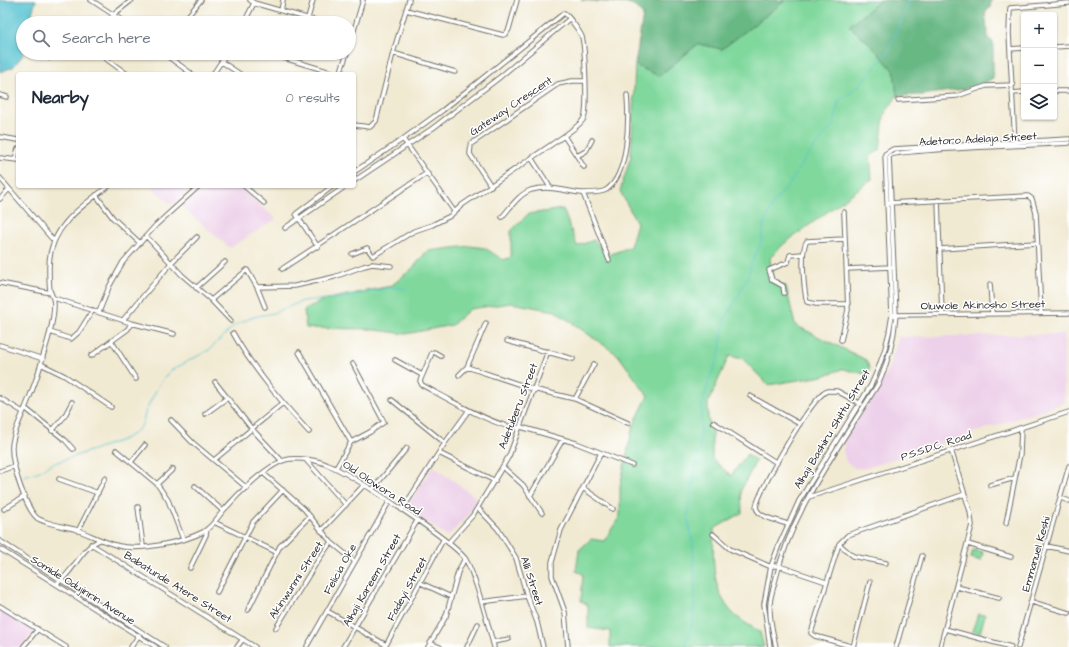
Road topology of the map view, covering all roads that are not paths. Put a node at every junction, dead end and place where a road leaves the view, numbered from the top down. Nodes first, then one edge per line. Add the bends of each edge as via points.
1 (91, 0) edge
2 (132, 0) edge
3 (201, 0) edge
4 (250, 0) edge
5 (284, 0) edge
6 (313, 0) edge
7 (363, 0) edge
8 (408, 0) edge
9 (517, 0) edge
10 (254, 3) junction
11 (1069, 3) edge
12 (280, 10) junction
13 (406, 10) junction
14 (113, 15) joint
15 (188, 16) edge
16 (248, 16) edge
17 (301, 16) edge
18 (309, 16) edge
19 (569, 19) junction
20 (356, 24) edge
21 (1069, 46) edge
22 (1057, 47) edge
23 (1021, 48) edge
24 (1010, 49) junction
25 (393, 53) junction
26 (108, 60) edge
27 (173, 60) edge
28 (291, 60) edge
29 (344, 60) edge
30 (222, 62) joint
31 (495, 69) junction
32 (124, 72) edge
33 (189, 72) edge
34 (214, 72) edge
35 (237, 72) edge
36 (332, 72) edge
37 (340, 72) edge
38 (455, 72) dead end
39 (500, 77) junction
40 (584, 81) junction
41 (1013, 84) junction
42 (1057, 91) edge
43 (1069, 91) edge
44 (1021, 92) edge
45 (1013, 93) junction
46 (0, 95) edge
47 (627, 95) dead end
48 (7, 97) dead end
49 (898, 100) dead end
50 (356, 125) edge
51 (564, 136) junction
52 (0, 137) edge
53 (403, 139) junction
54 (1069, 139) edge
55 (16, 140) edge
56 (592, 140) dead end
57 (1015, 141) junction
58 (1069, 143) edge
59 (407, 145) junction
60 (1015, 146) junction
61 (889, 154) junction
62 (577, 156) junction
63 (0, 158) edge
64 (532, 158) junction
65 (16, 159) edge
66 (584, 167) dead end
67 (356, 171) edge
68 (427, 173) junction
69 (0, 178) edge
70 (356, 180) edge
71 (491, 186) junction
72 (550, 187) junction
73 (106, 188) edge
74 (197, 188) edge
75 (246, 188) edge
76 (327, 188) edge
77 (343, 188) edge
78 (9, 189) junction
79 (583, 193) junction
80 (96, 195) junction
81 (333, 195) junction
82 (0, 199) edge
83 (938, 200) junction
84 (264, 203) dead end
85 (887, 203) junction
86 (892, 203) junction
87 (454, 211) junction
88 (844, 212) dead end
89 (502, 217) dead end
90 (299, 219) junction
91 (285, 228) dead end
92 (146, 236) junction
93 (197, 237) dead end
94 (845, 238) junction
95 (53, 240) junction
96 (140, 243) junction
97 (1037, 243) junction
98 (318, 246) junction
99 (940, 249) junction
100 (352, 254) dead end
101 (803, 254) junction
102 (609, 260) dead end
103 (172, 262) junction
104 (225, 262) dead end
105 (391, 266) dead end
106 (892, 266) junction
107 (282, 269) dead end
108 (847, 269) junction
109 (0, 283) edge
110 (990, 284) dead end
111 (257, 287) junction
112 (196, 288) junction
113 (51, 293) junction
114 (784, 293) dead end
115 (54, 298) junction
116 (212, 300) junction
117 (848, 304) junction
118 (265, 307) dead end
119 (93, 310) junction
120 (99, 312) junction
121 (992, 313) junction
122 (1041, 313) junction
123 (1069, 313) edge
124 (942, 314) junction
125 (892, 315) junction
126 (896, 315) junction
127 (123, 320) junction
128 (231, 321) dead end
129 (131, 323) junction
130 (486, 323) dead end
131 (50, 332) junction
132 (233, 333) dead end
133 (174, 334) dead end
134 (841, 340) dead end
135 (508, 341) dead end
136 (112, 342) junction
137 (0, 345) edge
138 (548, 351) junction
139 (299, 352) dead end
140 (91, 356) dead end
141 (442, 356) dead end
142 (43, 359) junction
143 (573, 359) dead end
144 (395, 360) dead end
145 (41, 364) junction
146 (353, 364) dead end
147 (594, 364) dead end
148 (467, 367) junction
149 (422, 375) junction
150 (460, 375) dead end
151 (136, 379) dead end
152 (215, 382) dead end
153 (533, 389) junction
154 (750, 396) dead end
155 (0, 398) edge
156 (227, 398) junction
157 (575, 399) junction
158 (392, 400) dead end
159 (72, 402) dead end
160 (283, 403) junction
161 (860, 404) junction
162 (865, 406) junction
163 (111, 407) dead end
164 (25, 408) junction
165 (469, 410) junction
166 (23, 412) junction
167 (1069, 412) edge
168 (205, 414) dead end
169 (171, 420) dead end
170 (713, 422) dead end
171 (628, 423) dead end
172 (800, 424) junction
173 (521, 427) junction
174 (1020, 428) junction
175 (252, 429) junction
176 (52, 431) junction
177 (309, 432) dead end
178 (563, 439) junction
179 (351, 442) junction
180 (445, 443) junction
181 (145, 445) dead end
182 (407, 448) dead end
183 (73, 449) dead end
184 (116, 450) dead end
185 (951, 450) junction
186 (439, 453) junction
187 (601, 453) junction
188 (214, 460) junction
189 (306, 460) junction
190 (282, 461) junction
191 (131, 462) junction
192 (777, 463) junction
193 (632, 465) dead end
194 (14, 466) junction
195 (1069, 466) edge
196 (503, 467) junction
197 (336, 468) junction
198 (173, 469) dead end
199 (0, 471) edge
200 (263, 473) junction
201 (105, 478) dead end
202 (1015, 478) junction
203 (59, 479) dead end
204 (495, 481) junction
205 (157, 484) junction
206 (364, 485) junction
207 (990, 485) dead end
208 (195, 486) dead end
209 (248, 488) junction
210 (582, 488) junction
211 (283, 490) junction
212 (372, 490) junction
213 (98, 493) junction
214 (965, 494) junction
215 (803, 495) junction
216 (25, 496) junction
217 (530, 496) junction
218 (809, 497) junction
219 (1060, 498) junction
220 (1069, 501) edge
221 (389, 502) junction
222 (346, 505) junction
223 (138, 507) dead end
224 (478, 508) junction
225 (4, 509) dead end
226 (613, 509) dead end
227 (402, 510) junction
228 (223, 511) junction
229 (542, 513) dead end
230 (310, 516) junction
231 (417, 521) junction
232 (214, 522) junction
233 (1006, 523) dead end
234 (787, 524) junction
235 (207, 529) junction
236 (78, 531) junction
237 (322, 531) junction
238 (713, 534) dead end
239 (245, 537) junction
240 (183, 539) junction
241 (0, 540) edge
242 (100, 540) junction
243 (443, 540) junction
244 (331, 542) junction
245 (448, 543) junction
246 (91, 544) junction
247 (839, 544) junction
248 (968, 544) junction
249 (143, 546) junction
250 (1047, 546) junction
251 (0, 549) edge
252 (1069, 551) edge
253 (276, 552) junction
254 (922, 556) dead end
255 (1011, 557) dead end
256 (465, 558) junction
257 (354, 561) junction
258 (886, 564) dead end
259 (771, 566) junction
260 (779, 566) junction
261 (190, 568) dead end
262 (62, 579) junction
263 (826, 582) junction
264 (870, 582) dead end
265 (421, 583) junction
266 (56, 584) junction
267 (957, 587) junction
268 (217, 592) dead end
269 (526, 596) junction
270 (451, 597) junction
271 (999, 598) dead end
272 (481, 602) junction
273 (1032, 602) junction
274 (0, 606) edge
275 (248, 610) dead end
276 (327, 611) junction
277 (1069, 613) edge
278 (478, 624) dead end
279 (355, 627) junction
280 (276, 628) dead end
281 (38, 629) junction
282 (945, 629) junction
283 (140, 634) junction
284 (243, 639) junction
285 (509, 639) dead end
286 (429, 645) edge
287 (493, 645) edge
288 (307, 646) dead end
289 (386, 646) edge
290 (23, 647) edge
291 (66, 647) edge
292 (131, 647) edge
293 (156, 647) edge
294 (165, 647) edge
295 (237, 647) edge
296 (255, 647) edge
297 (343, 647) edge
298 (440, 647) edge
299 (467, 647) edge
300 (543, 647) edge
301 (568, 647) edge
302 (770, 647) edge
303 (776, 647) edge
304 (853, 647) edge
305 (896, 647) edge
306 (940, 647) edge
307 (1011, 647) edge
308 (1018, 647) edge

1 - 14 street
2 - 14 street
3 - 15 street
4 - 10 street
5 - 12 street
6 - 18 street
7 - 20 street
8 - 13 street
9 - 13 street via 509,29 502,35
10 - 12 street
10 - 16 street
11 - 24 street via 1010,8
12 - 17 street
13 - 25 street
19 - 31 street via 566,14 561,15
19 - 39 street
19 - 40 street via 582,36
21 - 22 street
23 - 24 street
24 - 41 street
25 - 38 street
25 - 50 street via 376,121 370,127
26 - 32 street
27 - 33 street
28 - 36 street
29 - 37 street
30 - 34 street
30 - 35 street
31 - 39 street
31 - 53 street
39 - 59 street
40 - 51 street via 584,118
40 - 71 street, Gateway Crescent via 558,84 471,144 470,154
41 - 45 street
41 - 49 street via 989,86 957,96
42 - 43 street
44 - 45 street
45 - 57 street
46 - 48 street
47 - 79 street via 625,145 619,174 604,191
51 - 62 street
51 - 64 street
52 - 55 street
53 - 59 street
53 - 67 street
54 - 57 street
56 - 62 street via 586,151
57 - 60 street
57 - 61 street via 894,149
58 - 60 street, Adetoro Adelaja Street
59 - 68 street
59 - 70 street
60 - 61 street, Adetoro Adelaja Street
61 - 85 street, Alhaji Bashiru Shittu Street via 884,160
61 - 86 street, Alhaji Bashiru Shittu Street
62 - 66 street
63 - 65 street
64 - 71 street
64 - 72 street
68 - 87 street
68 - 98 street
69 - 78 street
71 - 87 street
72 - 79 street
72 - 89 street via 523,194
73 - 80 street
74 - 92 street
75 - 84 street
76 - 81 street
76 - 90 street via 297,212
77 - 81 street
78 - 82 street
78 - 95 street
79 - 102 street
80 - 95 street via 76,211
80 - 96 street via 113,218
81 - 90 street
83 - 86 street
83 - 97 street via 1028,196 1032,198 1036,213
83 - 99 street
85 - 86 street
85 - 106 street, Alhaji Bashiru Shittu Street
86 - 106 street, Alhaji Bashiru Shittu Street
87 - 100 street via 443,220 414,231 373,256 367,248
88 - 94 street
90 - 91 street
90 - 98 street
92 - 96 street
92 - 103 street
93 - 103 street
94 - 101 street via 807,241
94 - 108 street
95 - 113 street via 49,266
96 - 120 street via 118,269
97 - 99 street
97 - 122 street
98 - 107 street
99 - 124 street
101 - 114 street via 790,255 788,262 769,270 772,280 783,286
101 - 117 street via 807,302
103 - 112 street
103 - 127 street
104 - 112 street
105 - 111 street via 372,264 334,277 295,286
106 - 108 street
106 - 125 street, Alhaji Bashiru Shittu Street
106 - 126 street, Alhaji Bashiru Shittu Street
108 - 117 street
109 - 113 street
110 - 121 street
111 - 116 street via 246,270
111 - 118 street
112 - 116 street
113 - 115 street
115 - 119 street
115 - 131 street, Old Olowora Road
116 - 128 street
117 - 134 street via 848,315
119 - 120 street
119 - 131 street via 79,332 71,339
120 - 127 street
121 - 122 street, Oluwole Akinosho Street
121 - 124 street, Oluwole Akinosho Street
122 - 123 street, Oluwole Akinosho Street
124 - 126 street, Oluwole Akinosho Street
125 - 126 street, Oluwole Akinosho Street
125 - 161 street, Alhaji Bashiru Shittu Street via 880,368
126 - 162 street, Alhaji Bashiru Shittu Street via 894,340 888,363
127 - 129 street
129 - 133 street
129 - 136 street via 128,329
130 - 148 street
131 - 142 street, Old Olowora Road
132 - 160 street via 242,350
135 - 138 street
136 - 140 street
136 - 151 street
137 - 142 street
138 - 143 street
138 - 153 street, Adetuberu Street
139 - 179 street
141 - 149 street via 432,353
142 - 145 street, Old Olowora Road
144 - 149 street
145 - 163 street via 65,376
145 - 164 street, Old Olowora Road
146 - 179 street via 384,422
147 - 157 street
148 - 150 street
148 - 153 street
149 - 165 street via 421,384
152 - 156 street
153 - 157 street
153 - 173 street, Adetuberu Street
154 - 172 street
155 - 166 street
156 - 168 street
156 - 175 street
157 - 171 street
158 - 180 street
159 - 176 street
160 - 175 street
160 - 177 street
161 - 162 street
161 - 172 street via 837,391 827,391 816,400
161 - 215 street, Alhaji Bashiru Shittu Street
162 - 218 street, Alhaji Bashiru Shittu Street
164 - 166 street, Old Olowora Road
164 - 176 street
165 - 173 street via 511,427
165 - 180 street
166 - 194 street, Old Olowora Road via 13,441
167 - 174 street, P.S.S.D.C. Road
169 - 188 street
170 - 192 street
172 - 192 street
173 - 178 street
173 - 196 street, Adetuberu Street
174 - 185 street, P.S.S.D.C. Road
174 - 202 street via 1020,454
175 - 188 street
175 - 190 street
176 - 183 street
178 - 187 street
178 - 217 street
179 - 197 street
180 - 186 street
181 - 191 street
182 - 212 street
184 - 191 street
185 - 214 street
185 - 218 street, P.S.S.D.C. Road
186 - 204 street
186 - 227 street
187 - 193 street
187 - 210 street
188 - 209 street
189 - 190 street, Old Olowora Road
189 - 197 street, Old Olowora Road
189 - 222 street
190 - 200 street, Old Olowora Road
191 - 205 street
192 - 234 street via 756,507 762,515
194 - 199 street
194 - 216 street, Old Olowora Road
195 - 219 street, Emmanuel Keshi
196 - 204 street, Adetuberu Street
196 - 217 street via 518,480
197 - 206 street, Old Olowora Road
198 - 205 street
200 - 209 street, Old Olowora Road
200 - 211 street
201 - 213 street
202 - 207 street
202 - 233 street
203 - 213 street
204 - 224 street, Adetuberu Street
205 - 240 street via 168,500
206 - 212 street, Old Olowora Road
206 - 222 street
208 - 228 street
209 - 228 street, Old Olowora Road
210 - 226 street
210 - 301 street via 560,530 552,562 552,576 565,612
211 - 230 street
211 - 239 street via 256,518
212 - 221 street, Old Olowora Road
213 - 236 street
214 - 247 street via 848,535
214 - 248 street via 972,525
215 - 218 street
215 - 234 street, Alhaji Bashiru Shittu Street
216 - 225 street
216 - 236 street, Old Olowora Road via 39,519
217 - 229 street
218 - 260 street, Alhaji Bashiru Shittu Street via 794,526
219 - 220 street
219 - 250 street, Emmanuel Keshi
221 - 227 street, Old Olowora Road
221 - 257 street, Felicia Oke
222 - 237 street
223 - 249 street
224 - 245 street, Adetuberu Street
224 - 269 street, Alli Street via 495,525 509,545 516,558
227 - 231 street, Old Olowora Road
228 - 232 street, Old Olowora Road
230 - 237 street
230 - 253 street
231 - 243 street, Old Olowora Road
231 - 279 street, Alhaji Kareem Street
232 - 235 street, Old Olowora Road
232 - 239 street
234 - 259 street, Alhaji Bashiru Shittu Street
235 - 240 street, Old Olowora Road
235 - 261 street
236 - 242 street, Old Olowora Road
237 - 244 street
238 - 259 street via 730,549
239 - 253 street
239 - 268 street
240 - 249 street, Old Olowora Road
241 - 262 street
242 - 246 street
242 - 249 street, Old Olowora Road via 127,547
243 - 245 street, Old Olowora Road
243 - 265 street, Fadeyi Street
244 - 257 street
244 - 280 street, Akinwunmi Street
245 - 256 street, Old Olowora Road
246 - 262 street
246 - 284 street, Babatunde Atere Street
247 - 258 street via 853,556
247 - 263 street
248 - 255 street
248 - 267 street
250 - 252 street
250 - 273 street, Emmanuel Keshi
251 - 266 street, Somide Odujinrin Avenue
253 - 275 street
254 - 305 street
256 - 270 street
256 - 272 street, Old Olowora Road
257 - 276 street, Felicia Oke
259 - 260 street
259 - 302 street, Alhaji Bashiru Shittu Street via 764,604
260 - 263 street
260 - 303 street, Alhaji Bashiru Shittu Street via 769,611
262 - 266 street
262 - 283 street
263 - 304 street via 812,633
264 - 304 street
265 - 270 street
265 - 289 street, Fadeyi Street
266 - 283 street, Somide Odujinrin Avenue
267 - 271 street
267 - 282 street
269 - 272 street
269 - 300 street, Alli Street via 537,622
270 - 286 street via 446,616
272 - 287 street, Old Olowora Road
273 - 277 street
273 - 308 street, Emmanuel Keshi
274 - 281 street
276 - 279 street
276 - 288 street, Felicia Oke
278 - 299 street
279 - 289 street
279 - 297 street, Alhaji Kareem Street
281 - 290 street
281 - 291 street
282 - 306 street
282 - 307 street
283 - 292 street
283 - 293 street, Somide Odujinrin Avenue
283 - 294 street
284 - 295 street
284 - 296 street, Babatunde Atere Street
285 - 287 street
286 - 298 street

